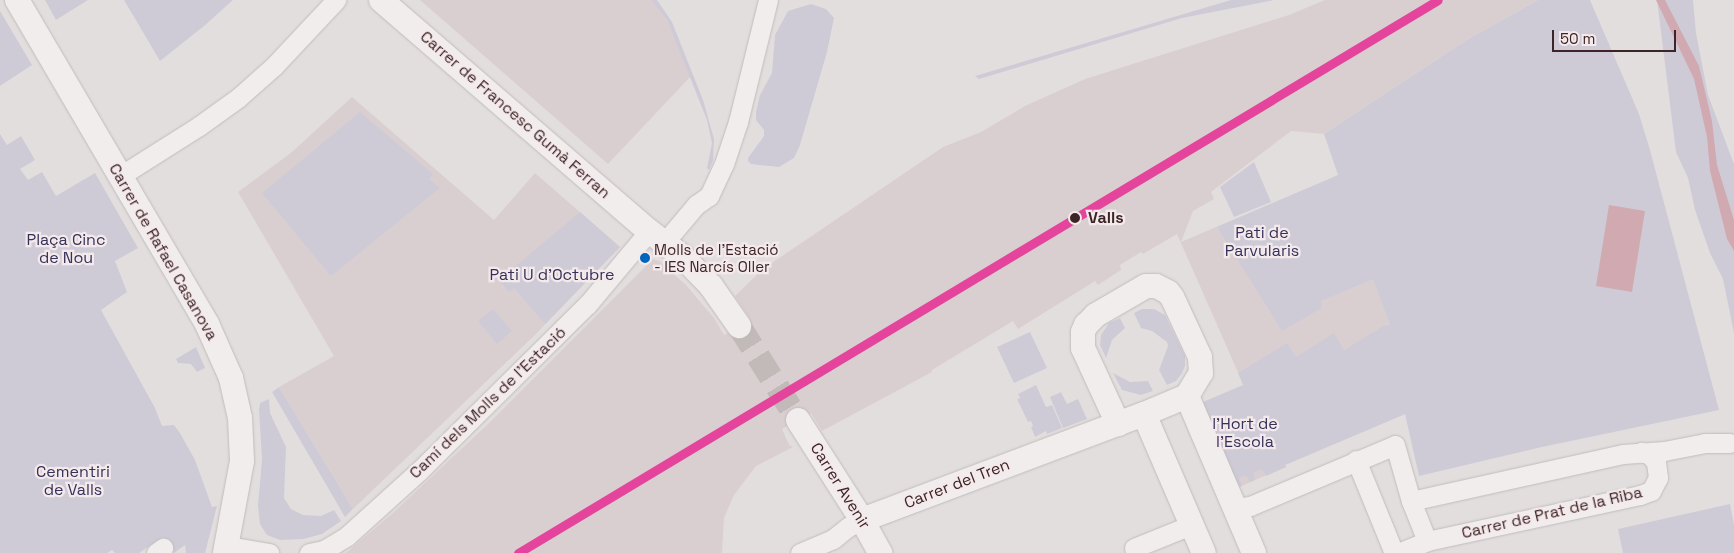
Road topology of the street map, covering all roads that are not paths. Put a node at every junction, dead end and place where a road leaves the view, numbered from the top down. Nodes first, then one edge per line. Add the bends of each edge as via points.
1 (17, 0) edge
2 (336, 0) edge
3 (381, 0) edge
4 (768, 0) edge
5 (120, 176) junction
6 (657, 237) junction
7 (739, 326) tunnel mouth
8 (1187, 396) junction
9 (1144, 414) junction
10 (798, 420) tunnel mouth
11 (1118, 424) junction
12 (1733, 446) edge
13 (1660, 459) junction
14 (1356, 460) junction
15 (1411, 501) junction
16 (1236, 508) junction
17 (862, 520) junction
18 (1191, 525) junction
19 (1427, 541) junction
20 (1134, 548) dead end
21 (227, 549) edge
22 (269, 553) edge
23 (309, 553) edge
24 (800, 553) edge
25 (880, 553) edge
26 (1204, 553) edge
27 (1254, 553) edge
28 (1394, 553) edge
29 (1398, 553) edge

1 - 5 street, Carrer de Rafael Casanova
2 - 5 street via 274,66 238,98
3 - 6 street, Carrer de Francesc Gumà Ferran
4 - 6 street, Camí dels Molls de l'Estació via 738,122 710,196
5 - 21 street, Carrer de Rafael Casanova via 207,324 231,378 240,418 242,461
6 - 7 street via 683,257 711,286
6 - 23 street, Camí dels Molls de l'Estació via 419,471 346,536 324,550
8 - 9 street
8 - 11 street via 1201,373 1200,358 1172,297 1156,286 1146,286 1090,319 1083,332 1083,348
8 - 16 street
9 - 11 street
9 - 18 street
10 - 17 street, Carrer Avenir
11 - 17 street, Carrer del Tren
12 - 13 street via 1705,443
13 - 15 street via 1642,452 1623,454
13 - 19 street, Carrer de Prat de la Riba via 1655,485 1651,491 1640,495
14 - 15 street via 1395,446
14 - 16 street via 1250,506
14 - 28 street
15 - 19 street
16 - 27 street
17 - 24 street, Carrer del Tren via 848,526 833,539
17 - 25 street, Carrer Avenir
18 - 20 street
18 - 26 street
19 - 29 street, Carrer de Prat de la Riba
21 - 22 street

